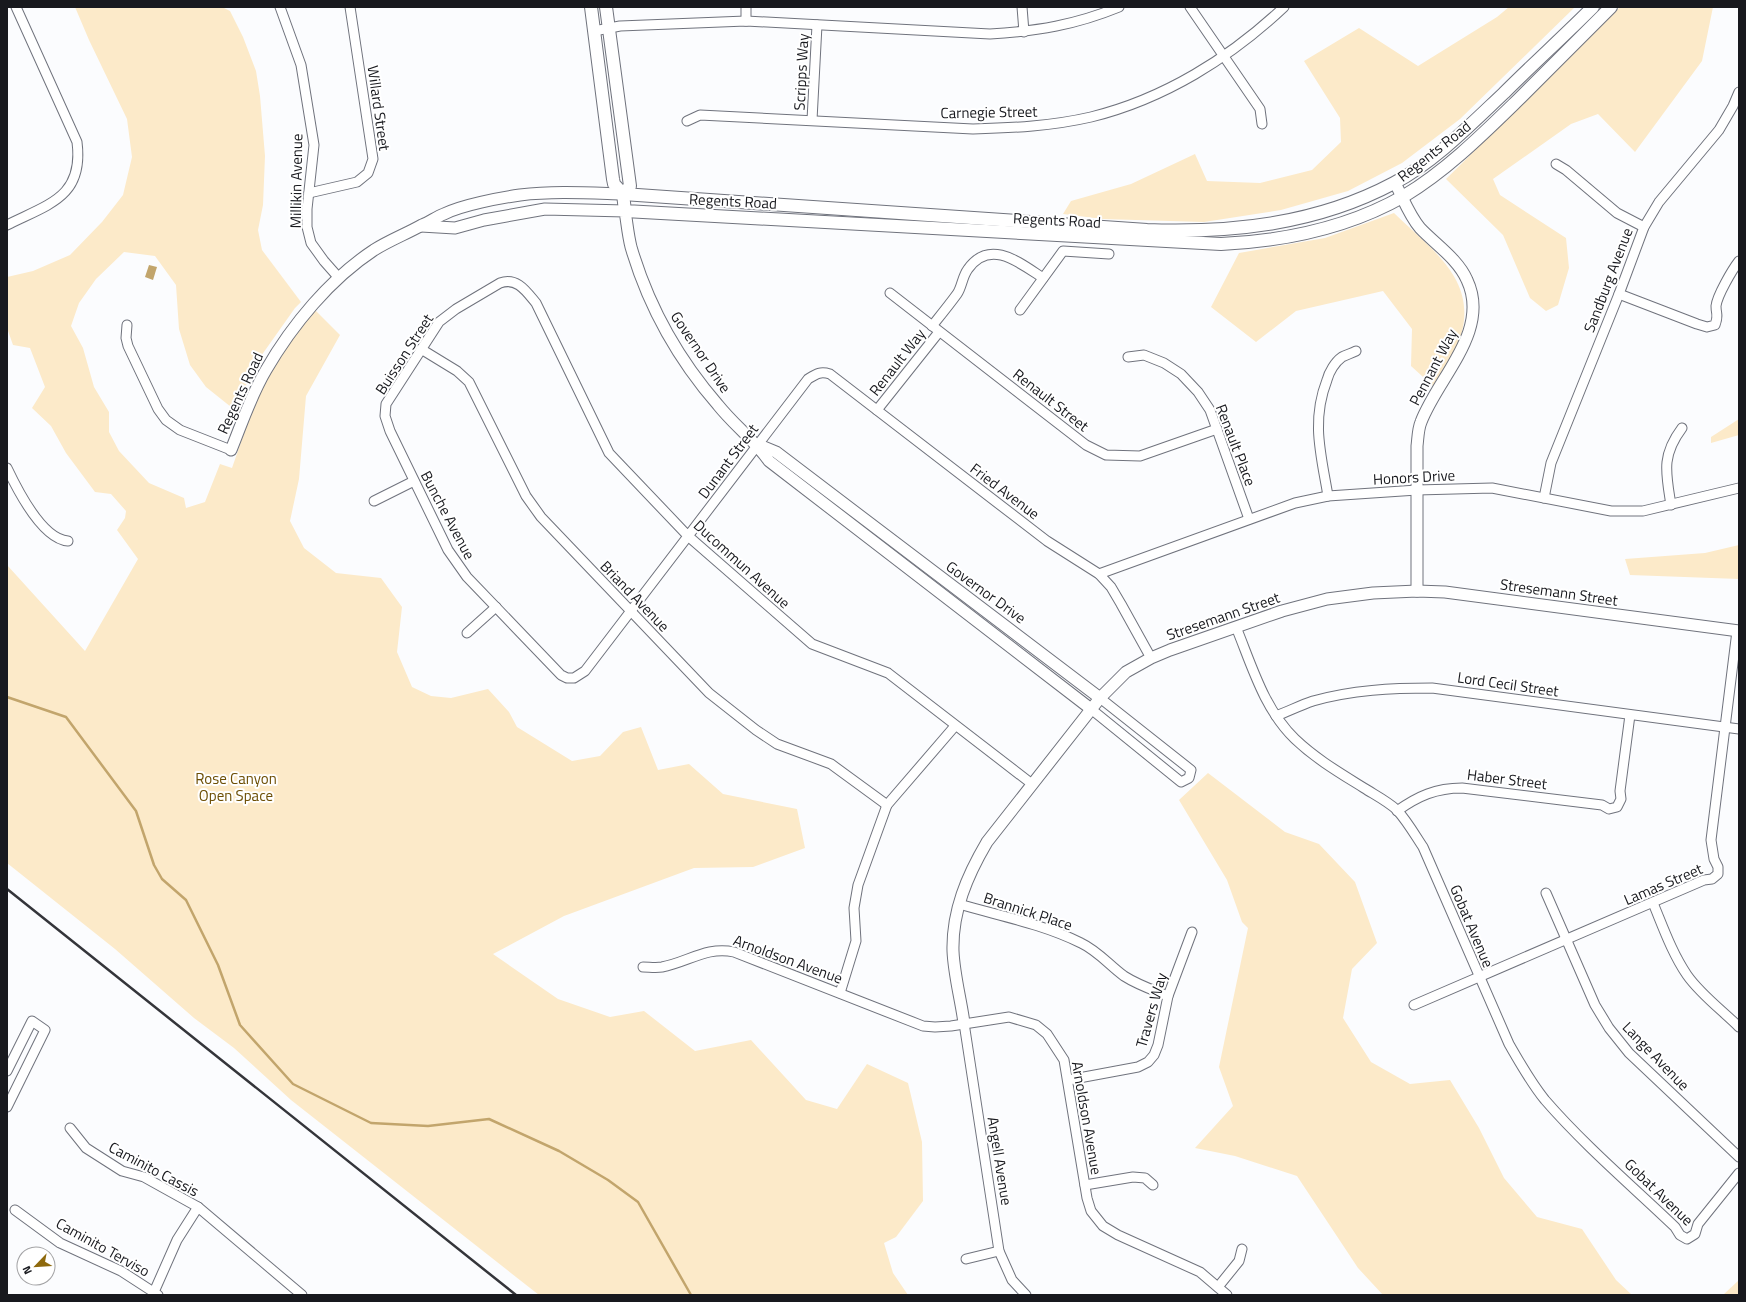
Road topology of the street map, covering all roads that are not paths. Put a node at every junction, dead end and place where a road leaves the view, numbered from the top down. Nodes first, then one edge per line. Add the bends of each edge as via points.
1 (16, 7) edge
2 (280, 7) edge
3 (350, 7) edge
4 (591, 7) edge
5 (606, 7) edge
6 (746, 7) edge
7 (1022, 7) edge
8 (1119, 7) edge
9 (1190, 7) edge
10 (1284, 7) edge
11 (1593, 7) edge
12 (1611, 7) edge
13 (746, 21) junction
14 (817, 25) junction
15 (608, 28) junction
16 (594, 31) junction
17 (1024, 32) junction
18 (1224, 57) junction
19 (1739, 92) edge
20 (812, 120) junction
21 (687, 121) dead end
22 (1262, 124) dead end
23 (1556, 164) dead end
24 (1395, 183) junction
25 (309, 193) junction
26 (622, 194) junction
27 (1402, 197) junction
28 (625, 211) junction
29 (7, 225) edge
30 (421, 226) junction
31 (1644, 227) junction
32 (1109, 254) dead end
33 (1739, 261) edge
34 (339, 278) junction
35 (1042, 278) junction
36 (516, 282) joint
37 (890, 293) dead end
38 (1619, 294) junction
39 (1020, 310) dead end
40 (126, 325) dead end
41 (935, 329) junction
42 (422, 349) junction
43 (1356, 351) dead end
44 (1128, 357) dead end
45 (817, 373) joint
46 (877, 410) junction
47 (385, 416) joint
48 (1682, 428) dead end
49 (1217, 429) junction
50 (758, 445) junction
51 (231, 450) joint
52 (7, 468) edge
53 (414, 481) junction
54 (1739, 488) edge
55 (1417, 490) junction
56 (1328, 496) junction
57 (1544, 498) junction
58 (374, 501) dead end
59 (1671, 505) junction
60 (1249, 519) junction
61 (688, 536) junction
62 (68, 541) dead end
63 (1099, 574) junction
64 (1417, 591) junction
65 (496, 607) junction
66 (631, 612) junction
67 (1236, 627) junction
68 (1738, 631) edge
69 (467, 633) dead end
70 (1151, 658) junction
71 (574, 678) joint
72 (1100, 698) junction
73 (1091, 709) junction
74 (1630, 715) junction
75 (1276, 716) junction
76 (956, 726) junction
77 (1724, 726) junction
78 (1739, 729) edge
79 (1032, 784) junction
80 (887, 805) junction
81 (1397, 811) junction
82 (1546, 893) dead end
83 (1653, 903) junction
84 (959, 904) junction
85 (1192, 932) dead end
86 (1566, 940) junction
87 (643, 967) dead end
88 (1479, 976) junction
89 (840, 992) junction
90 (1168, 996) junction
91 (1414, 1005) dead end
92 (964, 1024) junction
93 (1739, 1027) edge
94 (7, 1071) edge
95 (1068, 1080) junction
96 (7, 1107) edge
97 (70, 1128) dead end
98 (1739, 1157) edge
99 (1739, 1173) edge
100 (1085, 1185) junction
101 (1153, 1185) dead end
102 (198, 1207) junction
103 (15, 1210) dead end
104 (1242, 1249) dead end
105 (999, 1251) junction
106 (966, 1259) dead end
107 (1218, 1287) junction
108 (156, 1293) edge
109 (302, 1295) edge
110 (1026, 1295) edge
111 (1227, 1295) edge

1 - 29 street via 71,126 77,142 79,159 70,187 57,201
2 - 25 street, Millikin Avenue via 301,65 308,103 314,145
3 - 25 street, Willard Street via 373,160 368,173 357,182
4 - 16 main road, Governor Drive
5 - 15 main road
6 - 13 street
7 - 17 street
8 - 17 street via 1096,17 1063,26
9 - 18 street
10 - 18 street, Carnegie Street
11 - 24 main road, Regents Road via 1461,134
12 - 27 main road, Regents Road via 1478,139 1441,170
13 - 14 street
13 - 15 street
14 - 17 street via 990,34
14 - 20 street, Scripps Way
15 - 16 street
15 - 26 main road via 630,186
16 - 26 main road, Governor Drive via 613,179
18 - 20 street, Carnegie Street via 1185,80 1136,103 1091,117 1053,124 973,129
18 - 22 street via 1260,110
19 - 31 street, Sandburg Avenue via 1719,130 1659,202
20 - 21 street, Carnegie Street via 700,115
23 - 31 street via 1617,213
24 - 26 main road, Regents Road via 1356,201 1301,219 1249,227 1187,231
24 - 27 street, Pennant Way
25 - 34 street, Millikin Avenue via 307,227 311,243
26 - 28 main road, Governor Drive
26 - 30 street, Regents Road via 567,192 518,196 445,213
27 - 28 main road, Regents Road via 1342,223 1301,235 1276,240 1221,244
27 - 55 street, Pennant Way via 1419,227 1459,267 1467,280 1473,312 1466,340 1420,423
28 - 30 street, Regents Road via 545,209 455,228
28 - 50 street, Governor Drive via 631,246 661,323 702,388
30 - 34 street, Regents Road via 374,251
31 - 38 street, Sandburg Avenue
32 - 35 street via 1063,251
33 - 38 street via 1716,306 1718,316 1715,325 1707,327 1697,324
34 - 51 street, Regents Road via 308,309 278,349 253,394
35 - 39 street
35 - 41 street, Renault Way via 1016,260 1003,255 992,254 977,260 968,268 957,293
36 - 42 street, Buisson Street via 500,283 456,309 439,322
36 - 61 street, Ducommun Avenue via 536,303 610,453
37 - 41 street, Renault Street
38 - 57 street, Sandburg Avenue via 1551,463
40 - 51 street via 128,346 162,415 175,427
41 - 46 street, Renault Way
41 - 49 street, Renault Street via 1086,445 1106,455 1140,456
42 - 47 street, Buisson Street via 386,404
42 - 66 street, Briand Avenue via 457,371 469,382 526,496 540,517
43 - 56 street via 1341,358 1329,373 1317,412 1318,436
44 - 49 street, Renault Place via 1144,355 1164,363 1181,374 1210,410
45 - 46 street, Fried Avenue via 830,374
45 - 50 street, Dunant Street via 808,379
46 - 63 street, Fried Avenue via 1047,540
47 - 53 street, Bunche Avenue
48 - 59 street via 1671,442 1666,463
49 - 60 street, Renault Place
50 - 61 street, Dunant Street
50 - 72 street, Governor Drive via 776,452
50 - 73 street, Governor Drive via 769,460
52 - 62 street via 29,509 42,525 60,540
53 - 58 street
53 - 65 street, Bunche Avenue via 448,550 467,576
54 - 59 street, Honors Drive
55 - 56 street, Honors Drive
55 - 57 street, Honors Drive via 1492,488
55 - 64 street, Pennant Way
56 - 60 street, Honors Drive via 1296,503
57 - 59 street, Honors Drive via 1611,511 1643,511
60 - 63 street, Honors Drive
61 - 66 street, Dunant Street
61 - 76 street, Ducommun Avenue via 812,644 888,673
63 - 70 street, Fried Avenue via 1111,587
64 - 67 street, Stresemann Street via 1327,599
64 - 68 street, Stresemann Street via 1445,592
65 - 69 street
65 - 71 street, Bunche Avenue via 561,675
66 - 71 street, Dunant Street via 585,671
66 - 80 street, Briand Avenue via 709,693 756,730 777,744 831,764
67 - 70 street, Stresemann Street
67 - 75 street, Gobat Avenue via 1260,689
68 - 77 street, Lamas Street
70 - 72 street, Stresemann Street via 1126,672
72 - 73 street, Stresemann Street
72 - 73 street, Governor Drive via 1192,770 1189,778 1181,782
73 - 79 street, Stresemann Street
74 - 75 street, Lord Cecil Street via 1432,688 1387,688 1313,701
74 - 77 street, Lord Cecil Street
74 - 81 street, Haber Street via 1621,799 1617,807 1609,809 1602,805 1444,788 1415,799
75 - 81 street, Gobat Avenue via 1294,738 1316,757
76 - 79 street, Ducommun Avenue
76 - 80 street
77 - 78 street, Lord Cecil Street
77 - 83 street, Lamas Street via 1711,840 1718,874 1712,879 1704,880
79 - 84 street, Stresemann Street via 980,853 964,885
80 - 89 street via 858,885 854,908 856,941
81 - 88 street, Gobat Avenue via 1423,847
82 - 86 street, Lange Avenue
83 - 86 street, Lamas Street
83 - 93 street via 1676,957 1688,976
84 - 90 street, Brannick Place via 1053,931 1080,942 1096,951 1139,985
84 - 92 street, Stresemann Street via 954,926 953,952
85 - 90 street, Travers Way
86 - 88 street, Lamas Street
86 - 98 street, Lange Avenue via 1594,1005 1609,1028 1629,1053
87 - 89 street, Arnoldson Avenue via 661,968 722,949
88 - 91 street, Lamas Street
88 - 99 street, Gobat Avenue via 1509,1044 1525,1073 1545,1100 1675,1227 1680,1235 1687,1239 1695,1234 1698,1224
89 - 92 street, Arnoldson Avenue via 923,1026
90 - 95 street, Travers Way via 1158,1045 1148,1062 1138,1067
92 - 95 street, Arnoldson Avenue via 1009,1017 1036,1025 1056,1045 1064,1060
92 - 105 street, Angell Avenue
94 - 96 street via 32,1021 45,1030
95 - 100 street, Arnoldson Avenue
97 - 102 street, Caminito Cassis via 86,1148 122,1171 144,1177
100 - 101 street via 1133,1177 1145,1178
100 - 107 street, Arnoldson Avenue via 1091,1211 1103,1226 1200,1272
102 - 108 street via 177,1240
102 - 109 street, Caminito Cassis
103 - 108 street, Caminito Terviso via 60,1243 121,1271
104 - 107 street via 1239,1261
105 - 106 street
105 - 110 street, Angell Avenue via 1012,1280
107 - 111 street, Arnoldson Avenue

